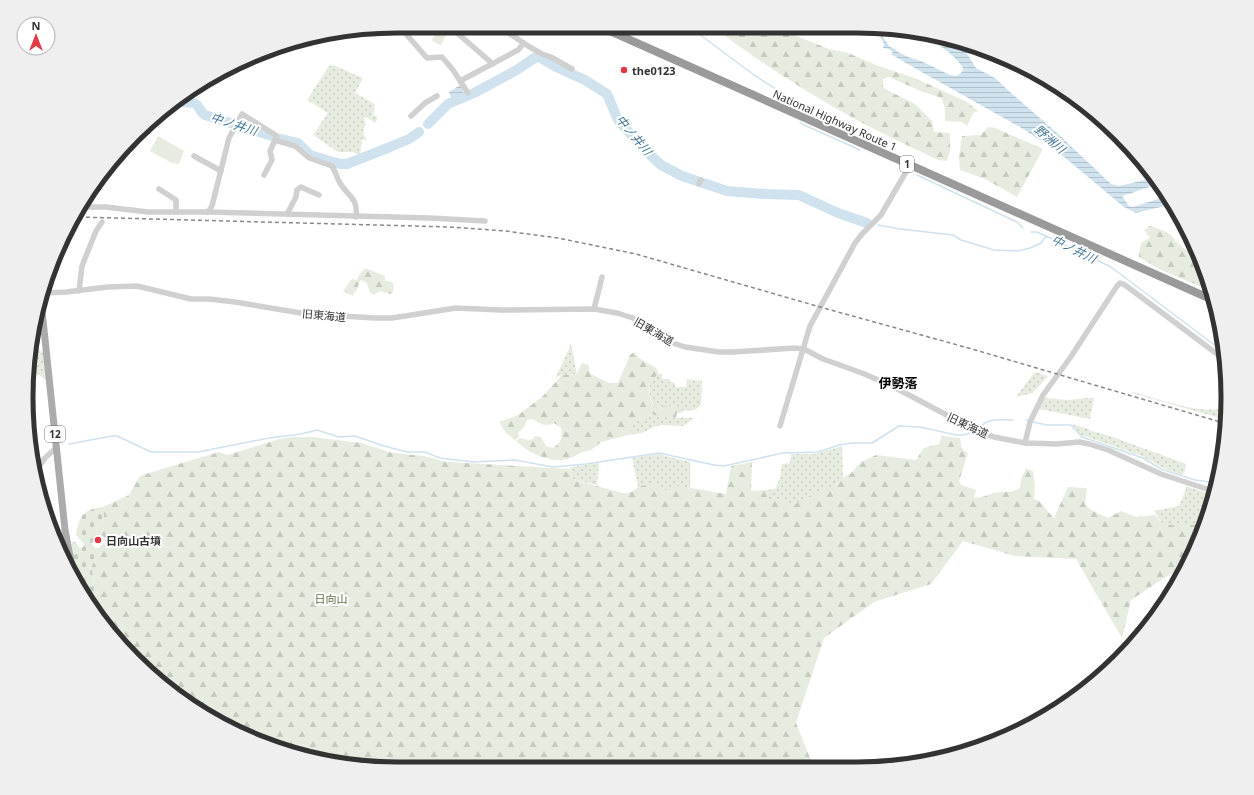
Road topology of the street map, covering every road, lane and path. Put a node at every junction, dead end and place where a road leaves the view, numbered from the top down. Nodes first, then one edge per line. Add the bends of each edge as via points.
1 (457, 33) edge
2 (509, 33) edge
3 (614, 33) edge
4 (406, 34) dead end
5 (524, 43) junction
6 (493, 64) junction
7 (572, 69) dead end
8 (460, 81) junction
9 (468, 93) dead end
10 (437, 96) dead end
11 (411, 116) dead end
12 (275, 140) junction
13 (194, 156) dead end
14 (910, 165) junction
15 (221, 171) junction
16 (264, 175) dead end
17 (159, 189) dead end
18 (319, 196) dead end
19 (87, 206) edge
20 (176, 212) junction
21 (208, 212) junction
22 (287, 214) junction
23 (356, 217) junction
24 (485, 221) dead end
25 (102, 222) dead end
26 (602, 277) dead end
27 (79, 290) junction
28 (48, 293) edge
29 (1207, 297) edge
30 (594, 308) junction
31 (42, 315) edge
32 (804, 349) junction
33 (1218, 355) edge
34 (780, 426) dead end
35 (1025, 443) junction
36 (57, 447) junction
37 (39, 465) edge
38 (1209, 490) edge
39 (70, 557) edge

1 - 6 street
2 - 5 street
3 - 14 highway, National Highway Route 1 / 1
4 - 8 street via 427,58 442,57
5 - 6 street via 518,50
5 - 7 street
6 - 8 street
8 - 9 street
10 - 11 street
12 - 15 street via 277,136 242,114 229,138
12 - 16 street via 270,151 272,160
12 - 23 street via 295,146 309,158 332,166 341,185 357,205
13 - 15 street
14 - 29 highway, National Highway Route 1 / 1
14 - 32 street via 880,215 855,244 810,326
15 - 21 street
17 - 20 street via 176,200
18 - 22 street via 302,187 297,190
19 - 20 street
20 - 21 street
21 - 22 street
22 - 23 street
23 - 24 street
25 - 27 street via 82,266
26 - 30 street
27 - 28 street, 旧東海道
27 - 30 street, 旧東海道 via 137,286 181,298 235,302 330,317 392,318 456,308
30 - 32 street, 旧東海道 via 633,318 670,342 685,347 726,352
31 - 36 main road, 12
32 - 34 street
32 - 35 street, 旧東海道 via 822,359 892,386 994,438
33 - 35 street via 1120,283 1043,395 1030,422
35 - 38 street, 旧東海道 via 1089,444 1161,474
36 - 37 street
36 - 39 main road, 12

